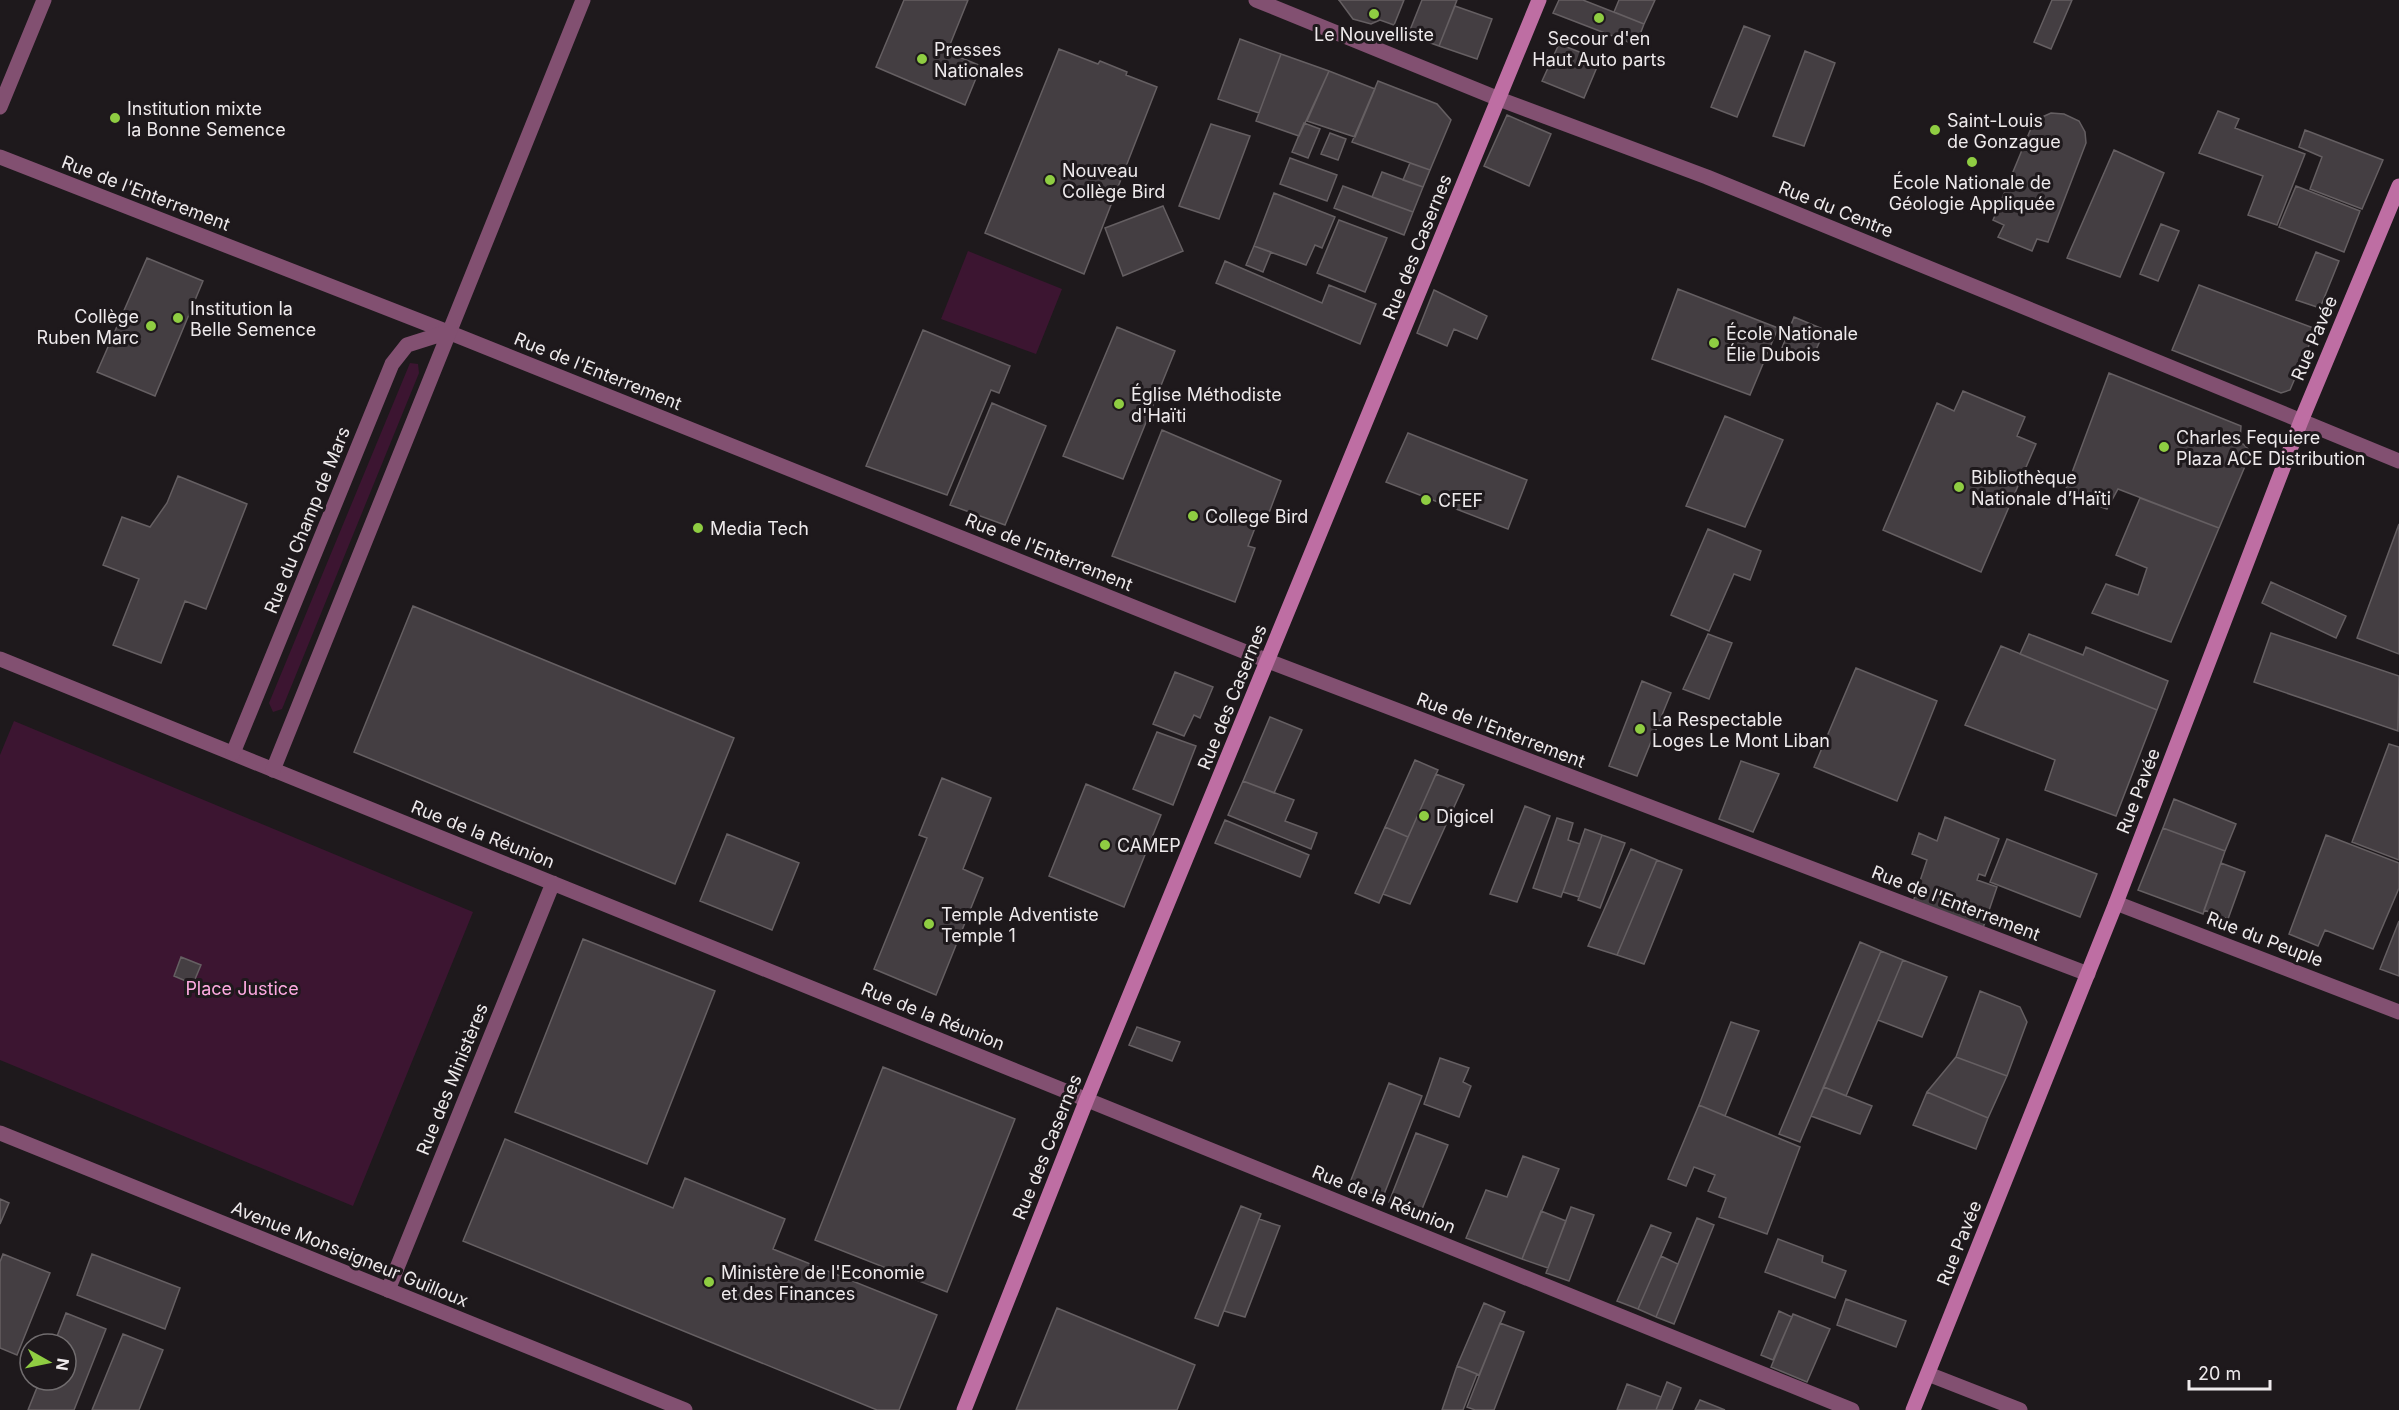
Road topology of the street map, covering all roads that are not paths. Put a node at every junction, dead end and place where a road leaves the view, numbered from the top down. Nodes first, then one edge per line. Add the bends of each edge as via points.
1 (44, 0) edge
2 (583, 0) edge
3 (1256, 0) edge
4 (1539, 0) edge
5 (1499, 99) junction
6 (0, 107) edge
7 (0, 158) edge
8 (2399, 186) edge
9 (448, 332) junction
10 (2301, 421) junction
11 (2399, 461) edge
12 (0, 659) edge
13 (1268, 662) junction
14 (233, 753) junction
15 (273, 770) junction
16 (554, 883) junction
17 (2116, 903) junction
18 (2088, 974) junction
19 (2399, 1011) edge
20 (1087, 1099) junction
21 (0, 1133) edge
22 (388, 1290) junction
23 (1928, 1374) junction
24 (685, 1410) edge
25 (964, 1410) edge
26 (1852, 1410) edge
27 (1913, 1410) edge
28 (2020, 1410) edge

1 - 6 street
2 - 9 street
3 - 5 street, Rue du Centre
4 - 5 main road, Rue des Casernes
5 - 10 street, Rue du Centre via 1707,177
5 - 13 main road, Rue des Casernes
7 - 9 street, Rue de l'Enterrement
8 - 10 main road, Rue Pavée
9 - 13 street, Rue de l'Enterrement
9 - 14 street, Rue du Champ de Mars via 407,345 392,364
9 - 15 street
10 - 11 street, Rue du Centre
10 - 17 main road, Rue Pavée
12 - 14 street, Rue de la Réunion
13 - 18 street, Rue de l'Enterrement
13 - 20 main road, Rue des Casernes
14 - 15 street, Rue de la Réunion
15 - 16 street, Rue de la Réunion
16 - 20 street, Rue de la Réunion
16 - 22 street, Rue des Ministères
17 - 18 main road, Rue Pavée
17 - 19 street, Rue du Peuple
18 - 23 main road, Rue Pavée
20 - 25 main road, Rue des Casernes
20 - 26 street, Rue de la Réunion
21 - 22 street, Avenue Monseigneur Guilloux
22 - 24 street, Avenue Monseigneur Guilloux
23 - 27 main road, Rue Pavée
23 - 28 street

